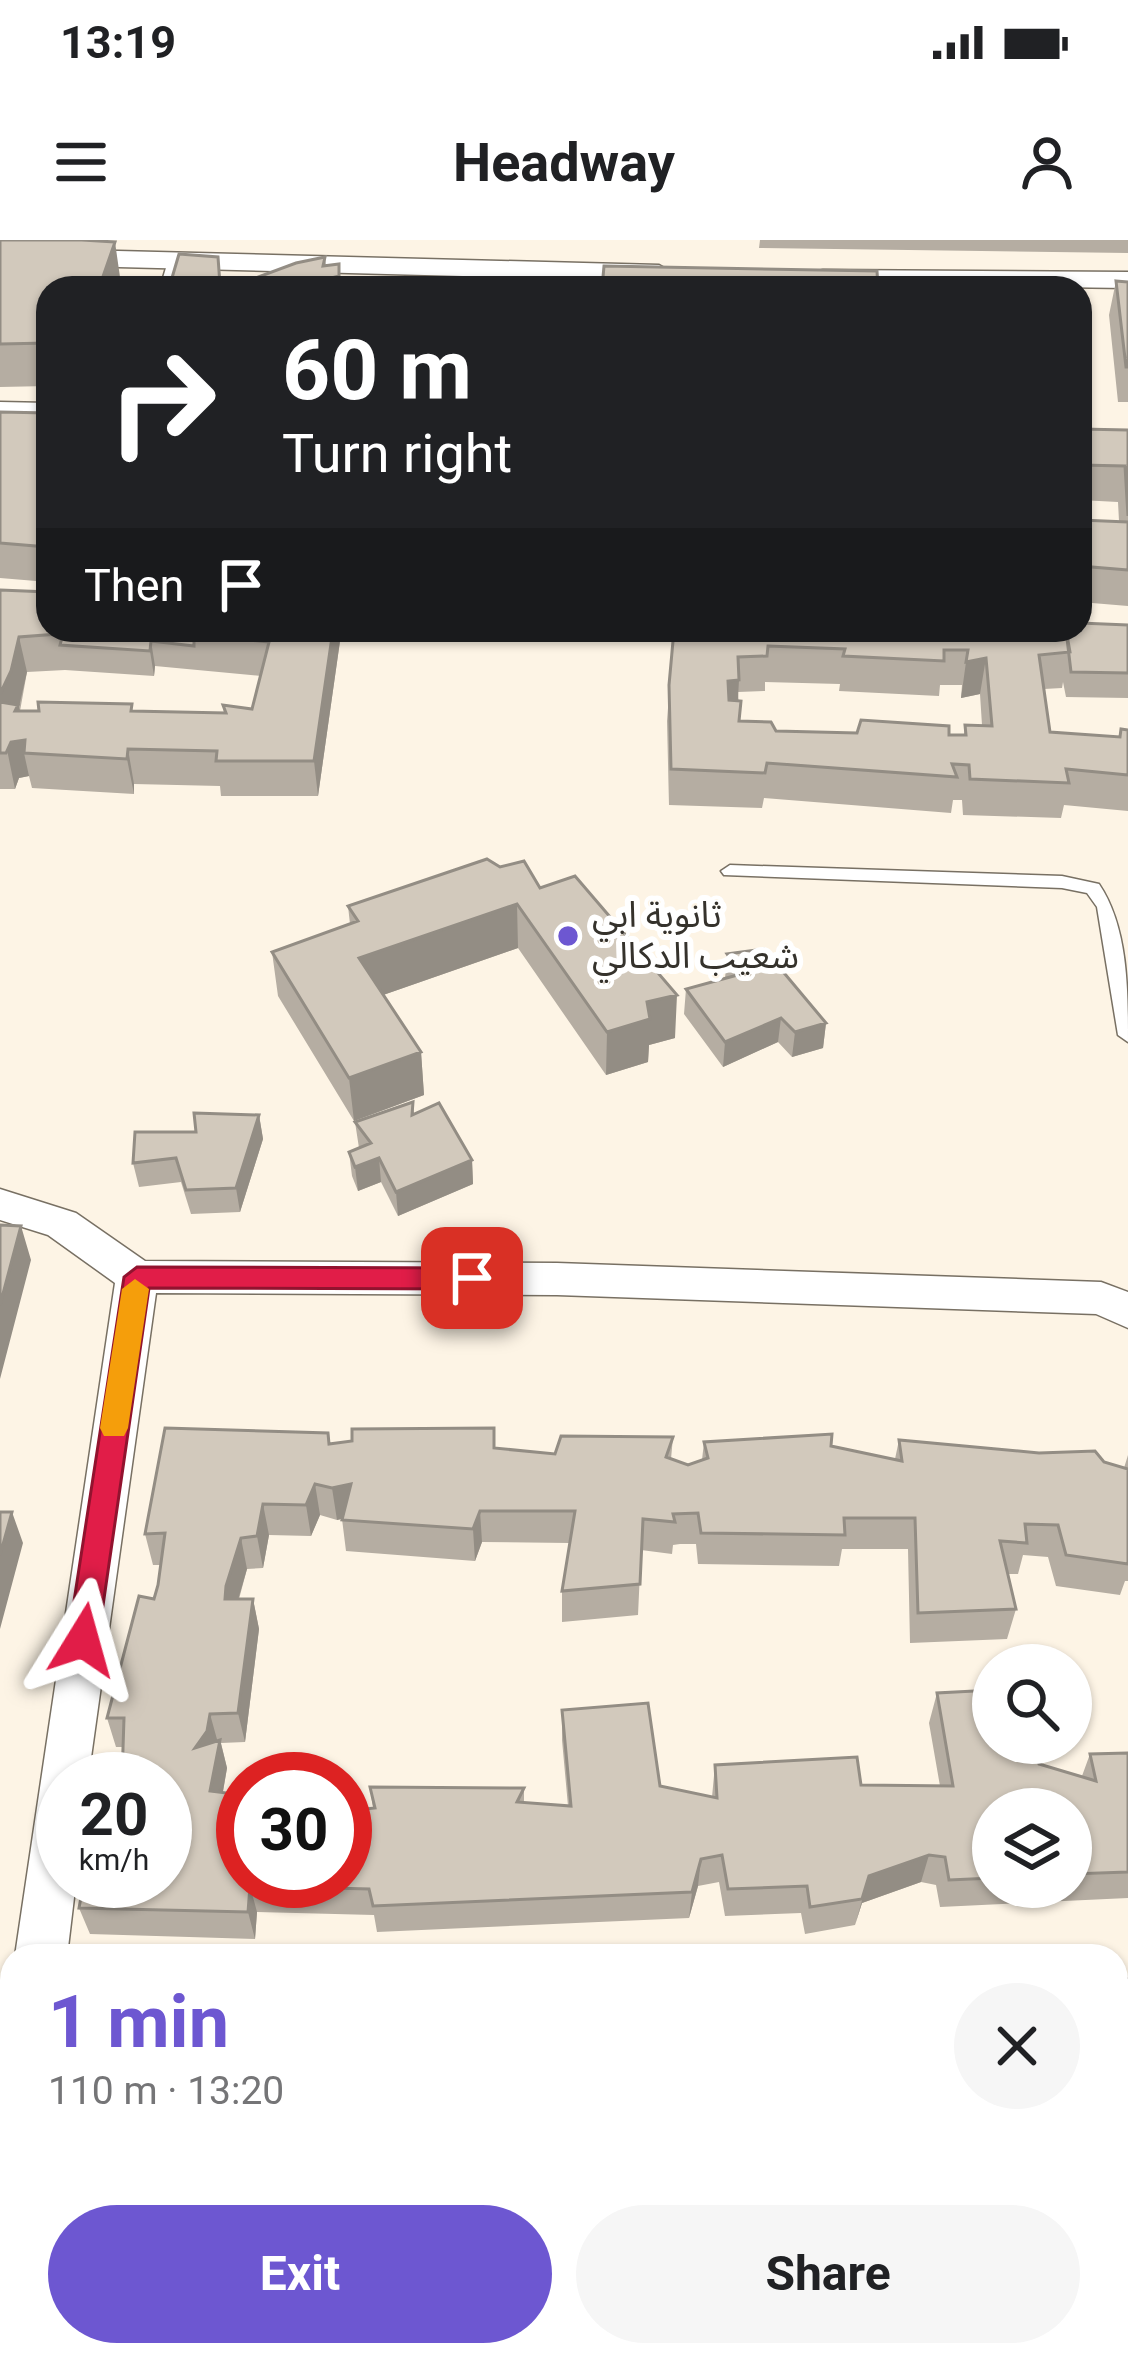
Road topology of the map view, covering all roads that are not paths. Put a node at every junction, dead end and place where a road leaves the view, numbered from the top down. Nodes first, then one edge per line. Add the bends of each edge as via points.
1 (0, 256) edge
2 (679, 274) edge
3 (171, 275) edge
4 (1128, 280) edge
5 (1092, 281) edge
6 (0, 411) edge
7 (36, 412) edge
8 (730, 871) dead end
9 (1128, 1035) edge
10 (0, 1204) edge
11 (137, 1277) junction
12 (1128, 1311) edge
13 (68, 1752) edge
14 (47, 1908) edge
15 (42, 1944) edge

1 - 3 street
2 - 3 street
4 - 5 street
6 - 7 street
8 - 9 lane via 1094,888 1106,906
10 - 11 street via 62,1224
11 - 12 street via 604,1280 1101,1298
11 - 13 street
14 - 15 street

